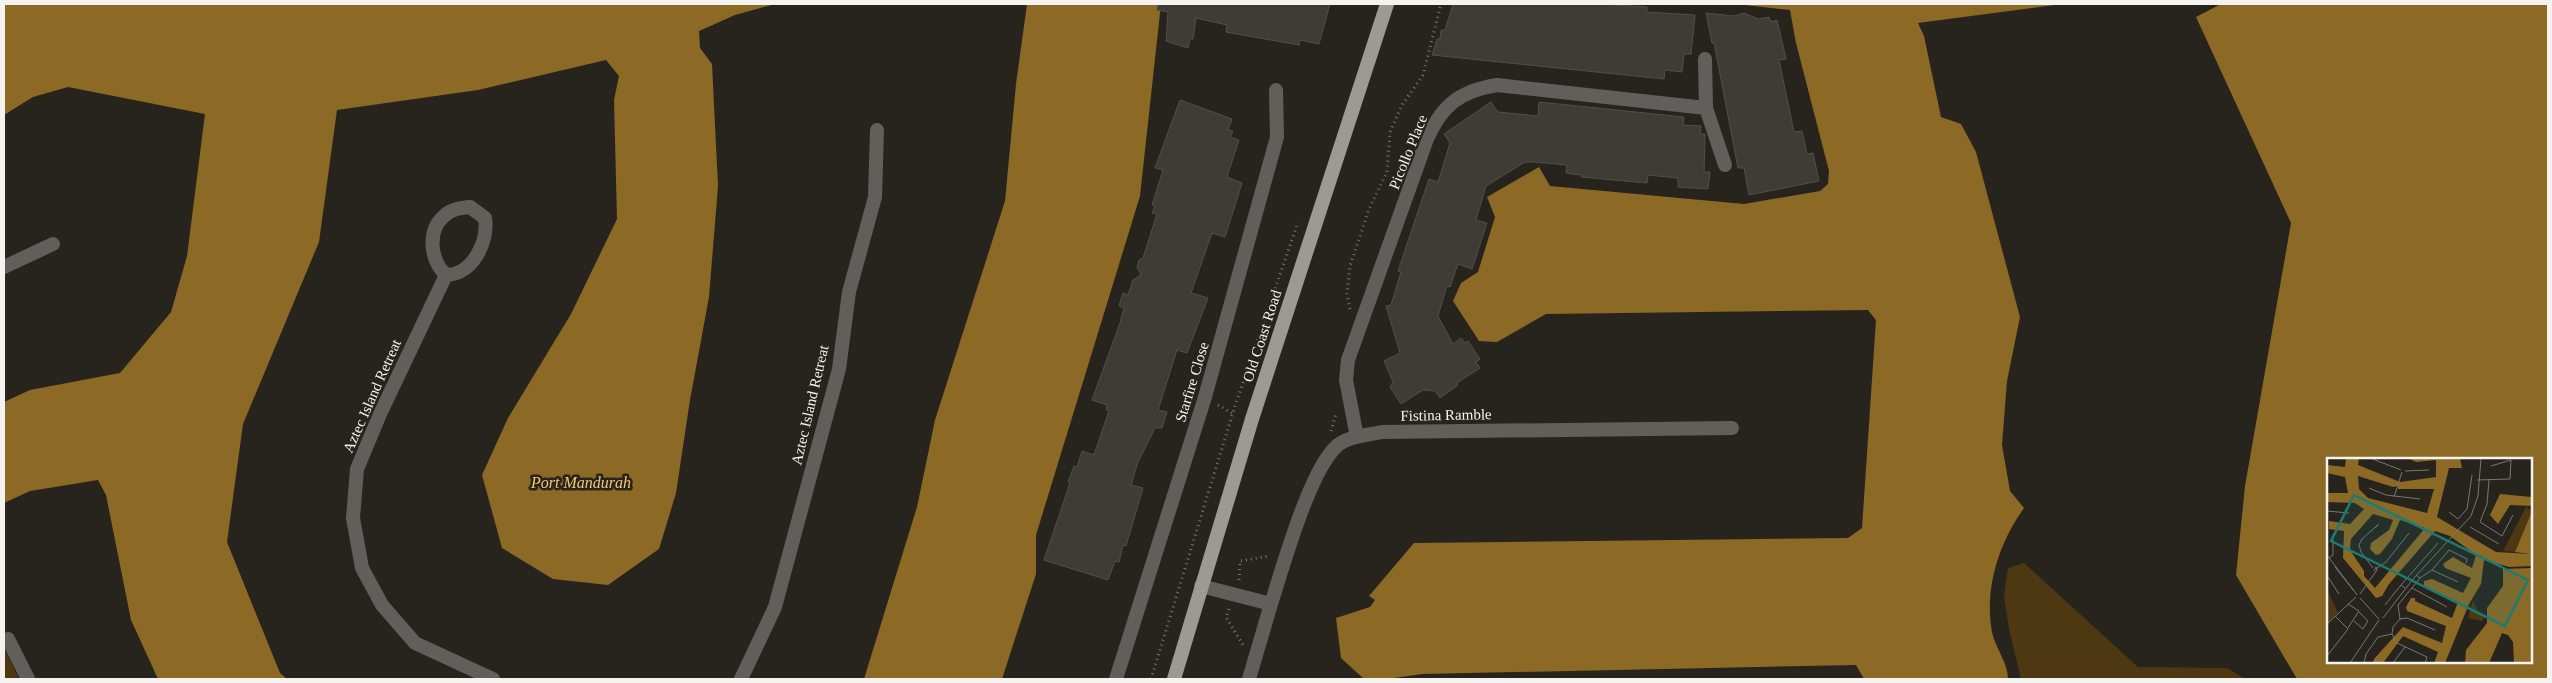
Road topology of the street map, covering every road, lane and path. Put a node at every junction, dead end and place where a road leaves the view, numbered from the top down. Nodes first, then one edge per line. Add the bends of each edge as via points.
1 (1387, 4) edge
2 (1441, 4) edge
3 (1705, 59) dead end
4 (1276, 90) dead end
5 (1706, 108) junction
6 (877, 130) dead end
7 (1724, 165) dead end
8 (1300, 217) dead end
9 (53, 244) dead end
10 (4, 267) edge
11 (446, 275) junction
12 (1351, 316) dead end
13 (1336, 406) dead end
14 (1732, 428) dead end
15 (1357, 436) junction
16 (1326, 439) dead end
17 (1273, 550) dead end
18 (1201, 586) junction
19 (1237, 587) dead end
20 (1231, 604) dead end
21 (1271, 604) junction
22 (8, 639) dead end
23 (1245, 652) dead end
24 (28, 679) edge
25 (493, 679) edge
26 (742, 679) edge
27 (1116, 679) edge
28 (1151, 679) edge
29 (1174, 679) edge
30 (1249, 679) edge

1 - 18 main road, Old Coast Road
2 - 12 path via 1423,75 1402,105 1390,132 1387,172 1369,209 1350,266 1347,294
3 - 5 street
4 - 27 street, Starfire Close via 1277,137 1205,397
5 - 7 street
5 - 15 street, Picollo Place via 1497,85 1476,89 1449,104 1427,139 1348,360 1346,380
6 - 26 street, Aztec Island Retreat via 875,197 849,292 839,369 775,607
8 - 28 path via 1235,406
9 - 10 street
11 - 11 street via 437,266 432,251 436,226 456,209 470,207 485,218 487,228 468,267 456,275
11 - 25 street, Aztec Island Retreat via 357,469 353,518 362,568 382,605 415,643
13 - 16 path
14 - 15 street, Fistina Ramble via 1382,432
15 - 21 street, Fistina Ramble via 1339,444 1324,459
17 - 19 path via 1269,556 1240,561
18 - 21 street
18 - 29 main road, Old Coast Road
20 - 23 path via 1226,617 1241,638
21 - 30 street, Fistina Ramble
22 - 24 street

